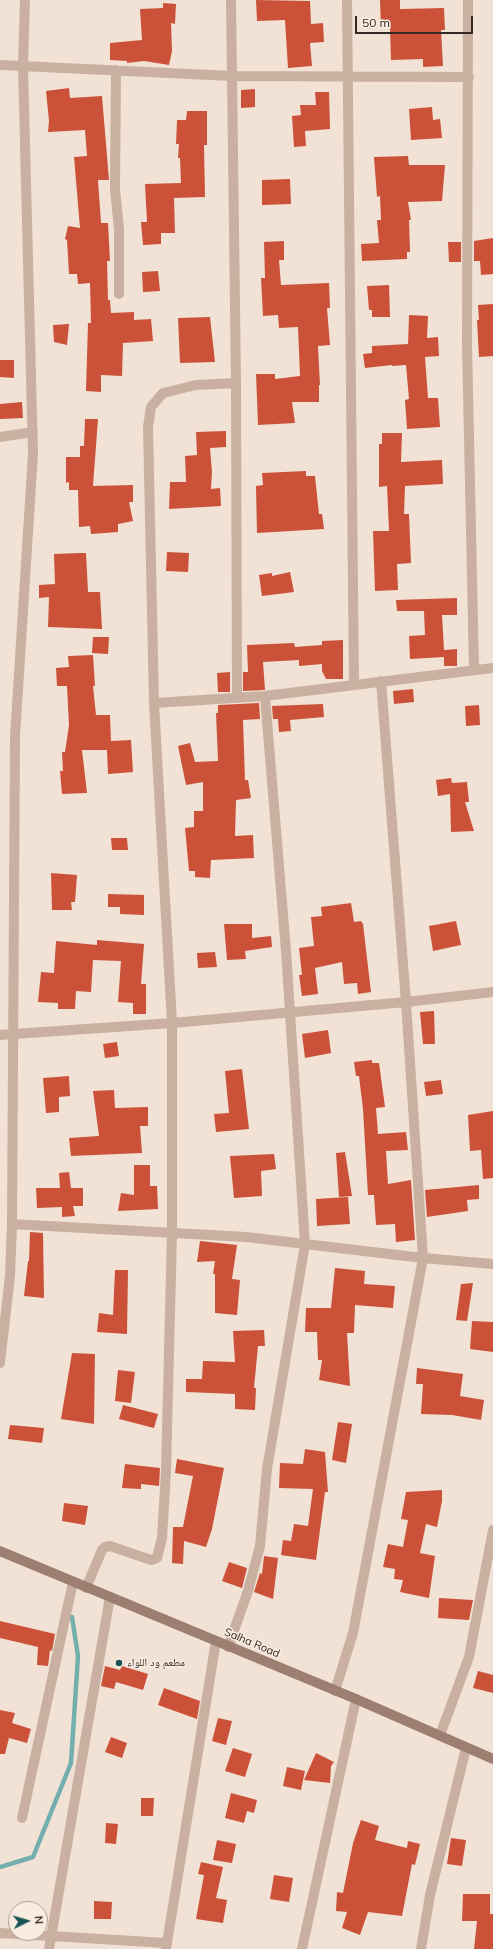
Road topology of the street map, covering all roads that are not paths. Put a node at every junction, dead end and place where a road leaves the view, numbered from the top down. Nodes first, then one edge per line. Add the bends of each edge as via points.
1 (25, 0) edge
2 (231, 0) edge
3 (347, 0) edge
4 (468, 0) edge
5 (0, 65) edge
6 (23, 66) junction
7 (116, 70) junction
8 (232, 76) junction
9 (348, 76) junction
10 (469, 77) junction
11 (119, 294) dead end
12 (236, 383) junction
13 (33, 432) junction
14 (0, 437) edge
15 (493, 668) edge
16 (474, 670) junction
17 (381, 681) junction
18 (354, 684) junction
19 (265, 696) junction
20 (237, 698) junction
21 (154, 703) junction
22 (493, 992) edge
23 (406, 1002) junction
24 (290, 1012) junction
25 (172, 1023) junction
26 (13, 1035) junction
27 (0, 1036) edge
28 (12, 1224) junction
29 (172, 1233) junction
30 (305, 1244) junction
31 (423, 1258) junction
32 (493, 1264) edge
33 (0, 1363) edge
34 (493, 1530) edge
35 (0, 1551) edge
36 (73, 1582) junction
37 (86, 1588) junction
38 (110, 1597) junction
39 (216, 1641) junction
40 (228, 1646) junction
41 (335, 1691) junction
42 (356, 1699) junction
43 (440, 1735) junction
44 (466, 1748) junction
45 (493, 1759) edge
46 (22, 1818) dead end
47 (0, 1933) edge
48 (51, 1936) junction
49 (166, 1946) edge
50 (49, 1949) edge
51 (302, 1949) edge
52 (421, 1949) edge

1 - 6 street
2 - 8 street
3 - 9 street
4 - 10 street
5 - 6 street
6 - 7 street
6 - 13 street
7 - 8 street
7 - 11 street via 115,189 119,229
8 - 9 street
8 - 12 street
9 - 10 street
9 - 18 street
10 - 16 street via 467,344
12 - 20 street
12 - 21 street via 196,385 163,393 151,407 148,427
13 - 14 street
13 - 26 street via 15,736
15 - 16 street
16 - 17 street
17 - 18 street
17 - 23 street
18 - 19 street
19 - 20 street
19 - 24 street
20 - 21 street
21 - 25 street
22 - 23 street
23 - 24 street
23 - 31 street
24 - 25 street
24 - 30 street
25 - 26 street
25 - 29 street
26 - 27 street
26 - 28 street
28 - 29 street
28 - 33 street via 10,1276
29 - 30 street via 246,1236
29 - 37 street via 166,1471 159,1554 151,1560 110,1546 105,1547
30 - 31 street
30 - 40 street via 267,1469 260,1546 248,1591
31 - 32 street
31 - 41 street via 353,1633
34 - 43 street via 469,1657
35 - 36 main road, Salha Road
36 - 37 main road, Salha Road
36 - 46 street
37 - 38 main road, Salha Road
38 - 39 main road, Salha Road
38 - 48 street
39 - 40 main road, Salha Road
39 - 49 street
40 - 41 main road, Salha Road
41 - 42 main road, Salha Road
42 - 43 main road, Salha Road
42 - 51 street
43 - 44 main road, Salha Road
44 - 45 main road, Salha Road
44 - 52 street via 430,1895
47 - 48 street
48 - 49 street
48 - 50 street

